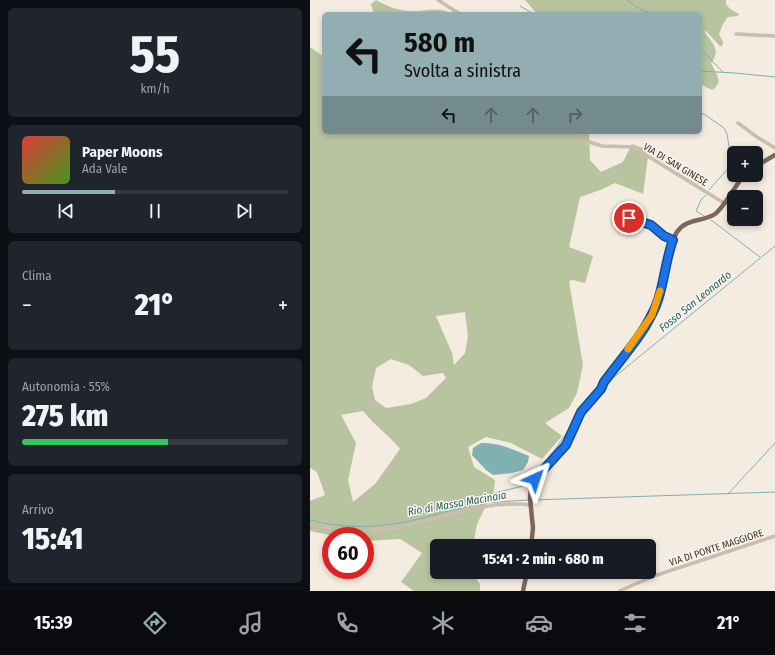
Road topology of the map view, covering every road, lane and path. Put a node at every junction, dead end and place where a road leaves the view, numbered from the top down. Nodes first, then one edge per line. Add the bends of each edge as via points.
1 (438, 0) edge
2 (457, 12) edge
3 (736, 34) dead end
4 (775, 36) edge
5 (738, 123) dead end
6 (577, 134) edge
7 (775, 148) edge
8 (775, 155) edge
9 (763, 162) edge
10 (739, 182) edge
11 (724, 203) junction
12 (629, 218) dead end
13 (673, 240) junction
14 (530, 502) junction
15 (310, 524) edge
16 (775, 536) edge
17 (532, 539) edge
18 (526, 579) edge
19 (523, 591) edge
20 (619, 591) edge

1 - 2 street
3 - 4 street
5 - 7 street
6 - 11 street, VIA DI SAN GINESE via 589,142 602,146 633,147
8 - 9 main road
10 - 11 main road
11 - 13 main road via 714,214 684,225
12 - 13 street via 651,225
13 - 14 main road via 652,315 601,389 581,412 566,445 535,479 530,490
14 - 15 street via 474,508 397,528 342,530
14 - 17 main road
16 - 20 street, VIA DI PONTE MAGGIORE via 654,576
18 - 19 main road

